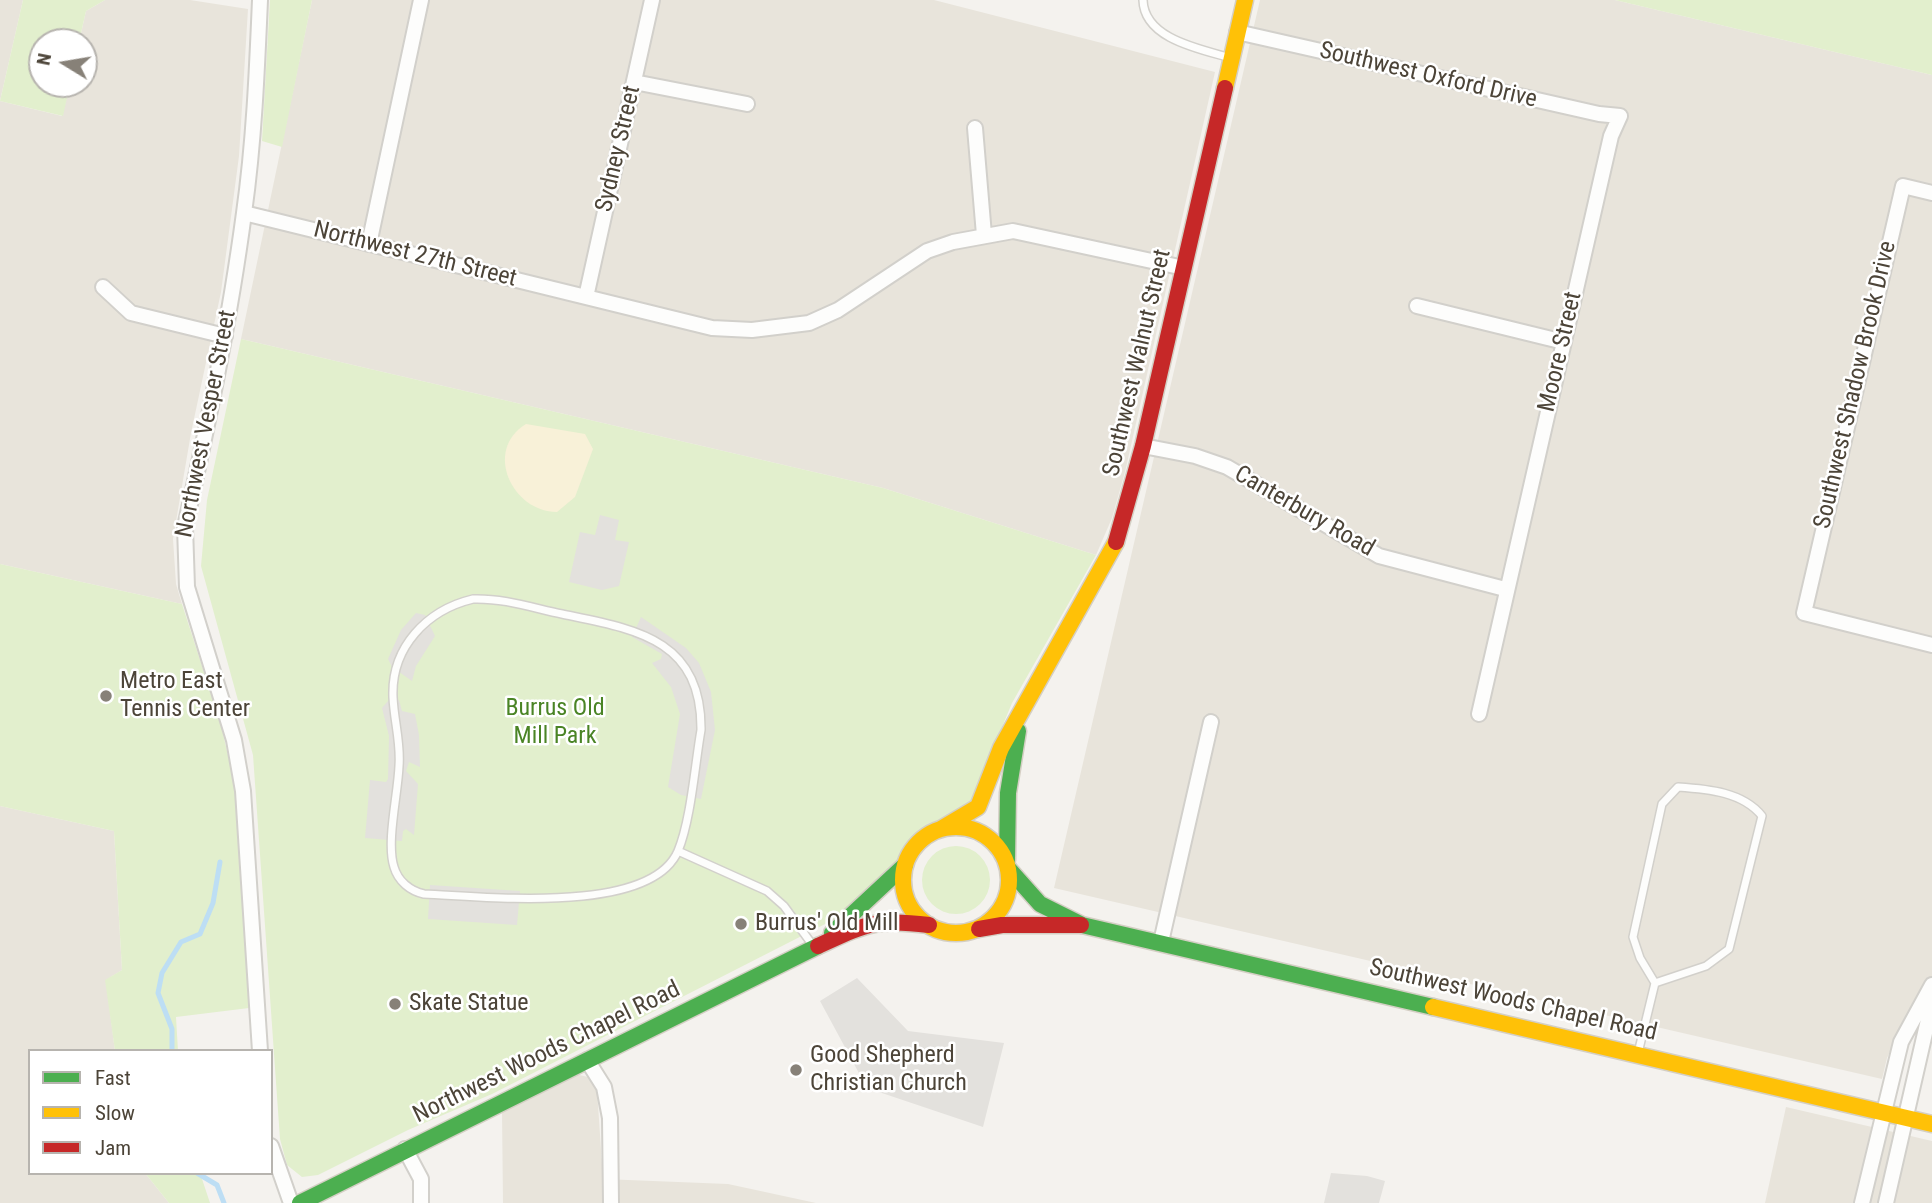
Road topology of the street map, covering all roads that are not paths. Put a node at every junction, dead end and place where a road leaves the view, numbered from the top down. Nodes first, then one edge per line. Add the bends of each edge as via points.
1 (260, 0) edge
2 (422, 0) edge
3 (652, 0) edge
4 (1143, 0) edge
5 (1245, 0) edge
6 (1237, 32) junction
7 (1231, 58) junction
8 (634, 82) junction
9 (747, 104) dead end
10 (1620, 116) joint
11 (975, 128) dead end
12 (1932, 193) edge
13 (244, 213) junction
14 (984, 234) junction
15 (369, 244) junction
16 (1184, 268) junction
17 (103, 287) dead end
18 (586, 297) junction
19 (1418, 306) dead end
20 (225, 336) junction
21 (1564, 342) junction
22 (1143, 446) junction
23 (1506, 589) junction
24 (1932, 645) edge
25 (1479, 714) dead end
26 (1021, 716) junction
27 (1211, 722) dead end
28 (941, 829) junction
29 (678, 851) junction
30 (905, 864) junction
31 (1008, 864) junction
32 (929, 925) junction
33 (1082, 925) junction
34 (963, 933) junction
35 (1161, 942) junction
36 (815, 948) junction
37 (1655, 983) junction
38 (1929, 991) edge
39 (260, 1049) edge
40 (1638, 1054) junction
41 (586, 1060) junction
42 (1884, 1113) junction
43 (1906, 1118) junction
44 (1932, 1124) edge
45 (405, 1149) junction
46 (273, 1151) edge
47 (292, 1203) edge
48 (300, 1203) edge
49 (421, 1203) edge
50 (611, 1203) edge
51 (1862, 1203) edge
52 (1886, 1203) edge

1 - 13 street, Northwest Vesper Street
2 - 15 street
3 - 8 street, Sydney Street
4 - 7 lane via 1144,14 1155,26 1174,38
5 - 6 main road, Southwest Walnut Street
6 - 7 main road, Southwest Walnut Street
6 - 10 street, Southwest Oxford Drive
7 - 16 main road, Southwest Walnut Street
8 - 9 street
8 - 18 street, Sydney Street
10 - 21 street, Moore Street via 1611,136
11 - 14 street
12 - 24 street, Southwest Shadow Brook Drive via 1903,186 1804,614
13 - 15 street, Northwest 27th Street
13 - 20 street, Northwest Vesper Street
14 - 16 street, Northwest 27th Street via 1013,231
14 - 18 street, Northwest 27th Street via 927,251 838,310 809,323 752,330 712,328
15 - 18 street, Northwest 27th Street
16 - 22 main road, Southwest Walnut Street
17 - 20 street via 131,313
19 - 21 street
20 - 39 street, Northwest Vesper Street via 185,527 183,559 189,597 234,740 243,791
21 - 23 street, Moore Street
22 - 23 street, Canterbury Road via 1227,467 1380,556
22 - 26 main road, Southwest Walnut Street via 1118,537
23 - 25 street, Moore Street
26 - 28 main road, Southwest Walnut Street via 1001,748 978,807
26 - 31 main road, Southwest Walnut Street via 1008,793
27 - 35 street
28 - 30 main road via 925,836
28 - 31 main road via 975,830 990,839
29 - 29 lane via 701,713 686,668 665,645 617,625 486,599 453,604 418,628 399,661 393,698 400,756 392,855 394,868 408,888 424,894 577,898 655,877
29 - 36 lane via 767,891
30 - 32 main road via 907,899
30 - 36 main road, Northwest Woods Chapel Road
31 - 33 main road, Southwest Woods Chapel Road via 1040,904
31 - 34 main road via 1004,903 987,922
32 - 34 main road
32 - 36 main road, Northwest Woods Chapel Road via 884,921 863,925
33 - 34 main road, Southwest Woods Chapel Road via 1002,925
33 - 35 main road, Southwest Woods Chapel Road
35 - 40 main road, Southwest Woods Chapel Road
36 - 41 main road, Northwest Woods Chapel Road
37 - 37 lane via 1706,966 1729,948 1762,816 1752,803 1710,790 1678,787 1662,804 1633,937
37 - 40 lane
38 - 42 street via 1901,1042
38 - 43 street via 1928,1020
40 - 42 main road, Southwest Woods Chapel Road
41 - 45 main road, Northwest Woods Chapel Road
41 - 50 street via 604,1087 608,1108
42 - 43 main road, Southwest Woods Chapel Road
42 - 51 street
43 - 44 main road, Southwest Woods Chapel Road
43 - 52 street
45 - 48 main road, Northwest Woods Chapel Road
45 - 49 street via 421,1179
46 - 47 street

